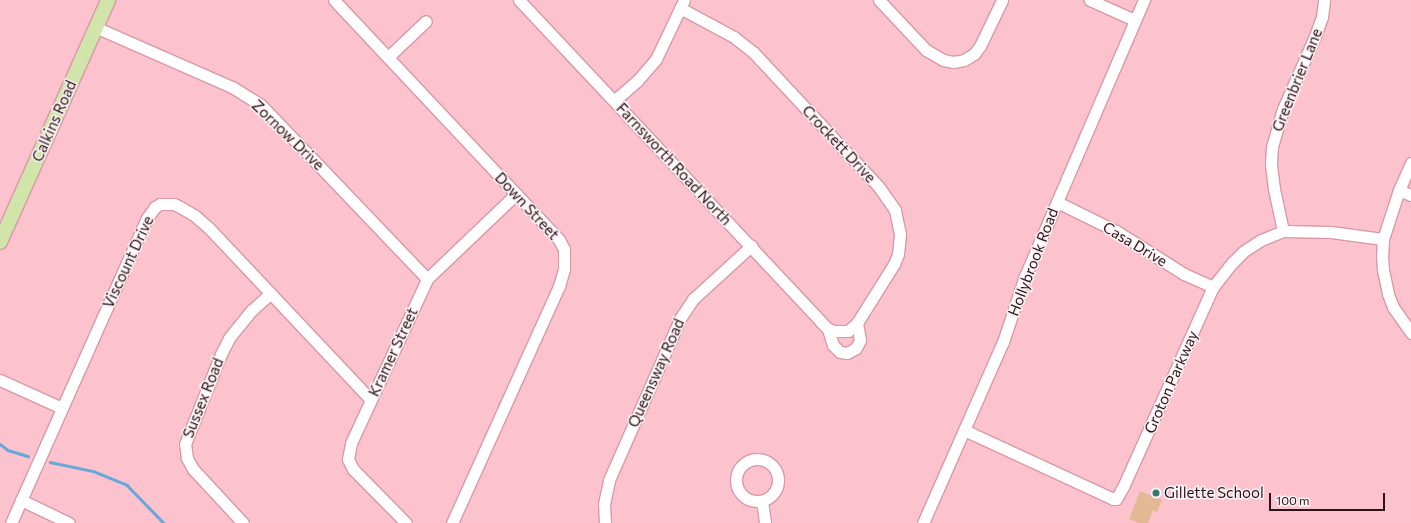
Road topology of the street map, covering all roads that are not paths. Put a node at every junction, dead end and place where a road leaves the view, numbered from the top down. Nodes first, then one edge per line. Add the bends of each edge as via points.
1 (108, 0) edge
2 (334, 0) edge
3 (520, 0) edge
4 (878, 0) edge
5 (1002, 0) edge
6 (1090, 0) edge
7 (1144, 0) edge
8 (1324, 0) edge
9 (682, 4) edge
10 (1134, 20) junction
11 (426, 21) dead end
12 (95, 27) junction
13 (388, 57) junction
14 (614, 100) junction
15 (1411, 163) edge
16 (1399, 190) junction
17 (516, 194) junction
18 (1411, 195) edge
19 (1057, 202) junction
20 (1283, 230) junction
21 (1383, 239) junction
22 (0, 242) edge
23 (751, 246) junction
24 (427, 279) junction
25 (1213, 287) junction
26 (270, 294) junction
27 (858, 323) junction
28 (828, 329) junction
29 (1411, 333) edge
30 (0, 380) edge
31 (370, 399) junction
32 (62, 408) junction
33 (964, 430) junction
34 (21, 500) junction
35 (762, 501) dead end
36 (11, 523) edge
37 (69, 523) edge
38 (242, 523) edge
39 (406, 523) edge
40 (452, 523) edge
41 (605, 523) edge
42 (765, 523) edge
43 (923, 523) edge

1 - 12 main road, Calkins Road
2 - 13 street, Down Street
3 - 14 street, Farnsworth Road North
4 - 5 street via 926,50 943,60 954,62 974,54
6 - 10 street
7 - 10 street, Hollybrook Road
8 - 20 street, Greenbrier Lane via 1322,17 1283,109 1272,147 1274,189
9 - 14 street via 651,66
9 - 27 street, Crockett Drive via 753,52 888,198 899,222 898,254
10 - 19 street, Hollybrook Road
11 - 13 street
12 - 22 main road, Calkins Road
12 - 24 street, Zornow Drive via 232,87 258,102
13 - 17 street, Down Street
14 - 23 street, Farnsworth Road North
15 - 16 street
16 - 18 street
16 - 21 street
17 - 24 street, Kramer Street
17 - 40 street, Down Street via 562,244 565,255 564,269 559,286
19 - 25 street, Casa Drive via 1116,231 1178,270
19 - 33 street, Hollybrook Road via 1025,276 1003,342
20 - 21 street, Groton Parkway via 1331,232
20 - 25 street, Groton Parkway via 1244,251
21 - 29 street via 1383,270 1388,294 1393,307
23 - 28 street, Farnsworth Road North
23 - 41 street, Queensway Road via 693,300 681,317 609,480 604,504
24 - 31 street, Kramer Street
25 - 33 street, Groton Parkway via 1116,499
26 - 31 street, Viscount Drive
26 - 32 street, Viscount Drive via 194,215 174,204 160,204 147,218
26 - 38 street, Sussex Road via 252,310 229,338 185,444 187,458 193,469
27 - 28 street via 844,332
27 - 28 street via 860,340 856,348 847,353 837,350 833,345
30 - 32 street
31 - 39 street, Kramer Street via 351,443 348,459 353,469
32 - 34 street, Viscount Drive
33 - 43 street, Hollybrook Road
34 - 36 street, Viscount Drive
34 - 37 street
35 - 42 street

